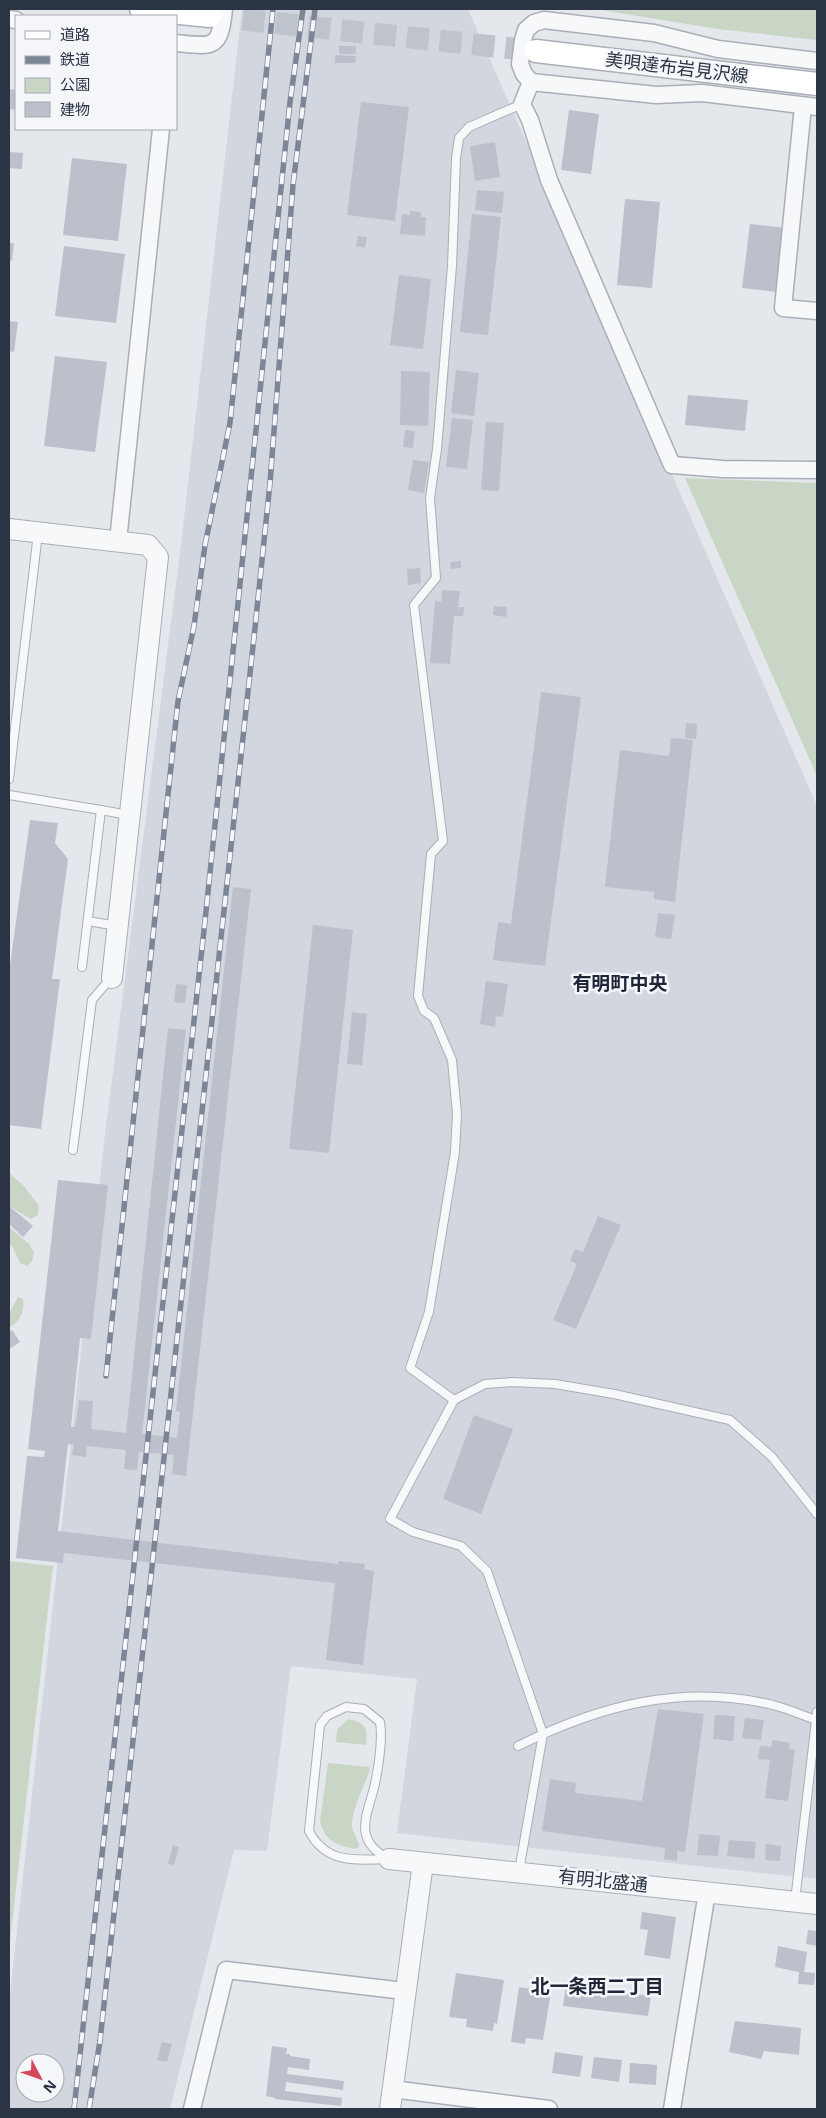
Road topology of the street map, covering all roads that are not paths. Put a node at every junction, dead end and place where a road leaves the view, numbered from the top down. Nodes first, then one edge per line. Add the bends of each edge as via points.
1 (141, 9) edge
2 (217, 12) edge
3 (544, 14) edge
4 (178, 43) edge
5 (536, 51) tunnel mouth
6 (817, 61) edge
7 (531, 82) junction
8 (817, 84) edge
9 (522, 104) junction
10 (810, 107) edge
11 (161, 130) edge
12 (817, 312) edge
13 (817, 470) edge
14 (9, 529) edge
15 (38, 533) junction
16 (118, 541) junction
17 (9, 779) edge
18 (9, 796) edge
19 (101, 810) junction
20 (130, 815) junction
21 (88, 921) junction
22 (117, 926) junction
23 (82, 967) dead end
24 (112, 978) joint
25 (73, 1150) dead end
26 (454, 1400) junction
27 (817, 1514) edge
28 (817, 1716) edge
29 (543, 1734) junction
30 (518, 1746) dead end
31 (389, 1858) junction
32 (423, 1863) junction
33 (519, 1873) junction
34 (707, 1892) junction
35 (795, 1901) junction
36 (817, 1904) edge
37 (404, 1991) junction
38 (392, 2089) junction
39 (192, 2109) edge
40 (390, 2109) edge
41 (549, 2109) edge
42 (672, 2109) edge

1 - 2 main road
2 - 4 street via 222,34 216,42 203,46
3 - 6 street via 718,48
3 - 7 street via 526,30 523,40 520,64
5 - 8 main road, 美唄達布岩見沢線
7 - 9 street
7 - 10 street via 656,95 702,93
9 - 13 street via 549,180 672,465
9 - 26 lane via 469,127 459,138 452,266 430,498 436,578 414,605 443,841 431,854 418,996 424,1011 434,1018 452,1060 457,1114 455,1152 429,1312 410,1368
10 - 12 street via 783,308
11 - 16 street
14 - 15 street
15 - 16 street
15 - 17 lane
16 - 20 street via 148,545 158,557
18 - 19 lane
19 - 20 lane
19 - 21 lane
20 - 22 street
21 - 22 lane
21 - 23 lane
22 - 24 street
24 - 25 lane via 92,1000
26 - 27 lane via 485,1384 555,1384 730,1420 772,1457
26 - 29 lane via 390,1519 413,1532 461,1546 487,1571
28 - 29 lane via 773,1705 724,1699 663,1698 613,1708
28 - 35 lane
29 - 30 lane
29 - 33 lane
31 - 31 lane via 359,1860 328,1854 308,1831 320,1725 327,1716 346,1707 364,1709 380,1722 382,1734 365,1828 376,1852
31 - 32 street, 有明北盛通
32 - 33 street, 有明北盛通
32 - 37 street
33 - 34 street, 有明北盛通
34 - 35 street, 有明北盛通
34 - 42 street
35 - 36 street, 有明北盛通
37 - 38 street
37 - 39 street via 226,1970
38 - 40 street
38 - 41 street

